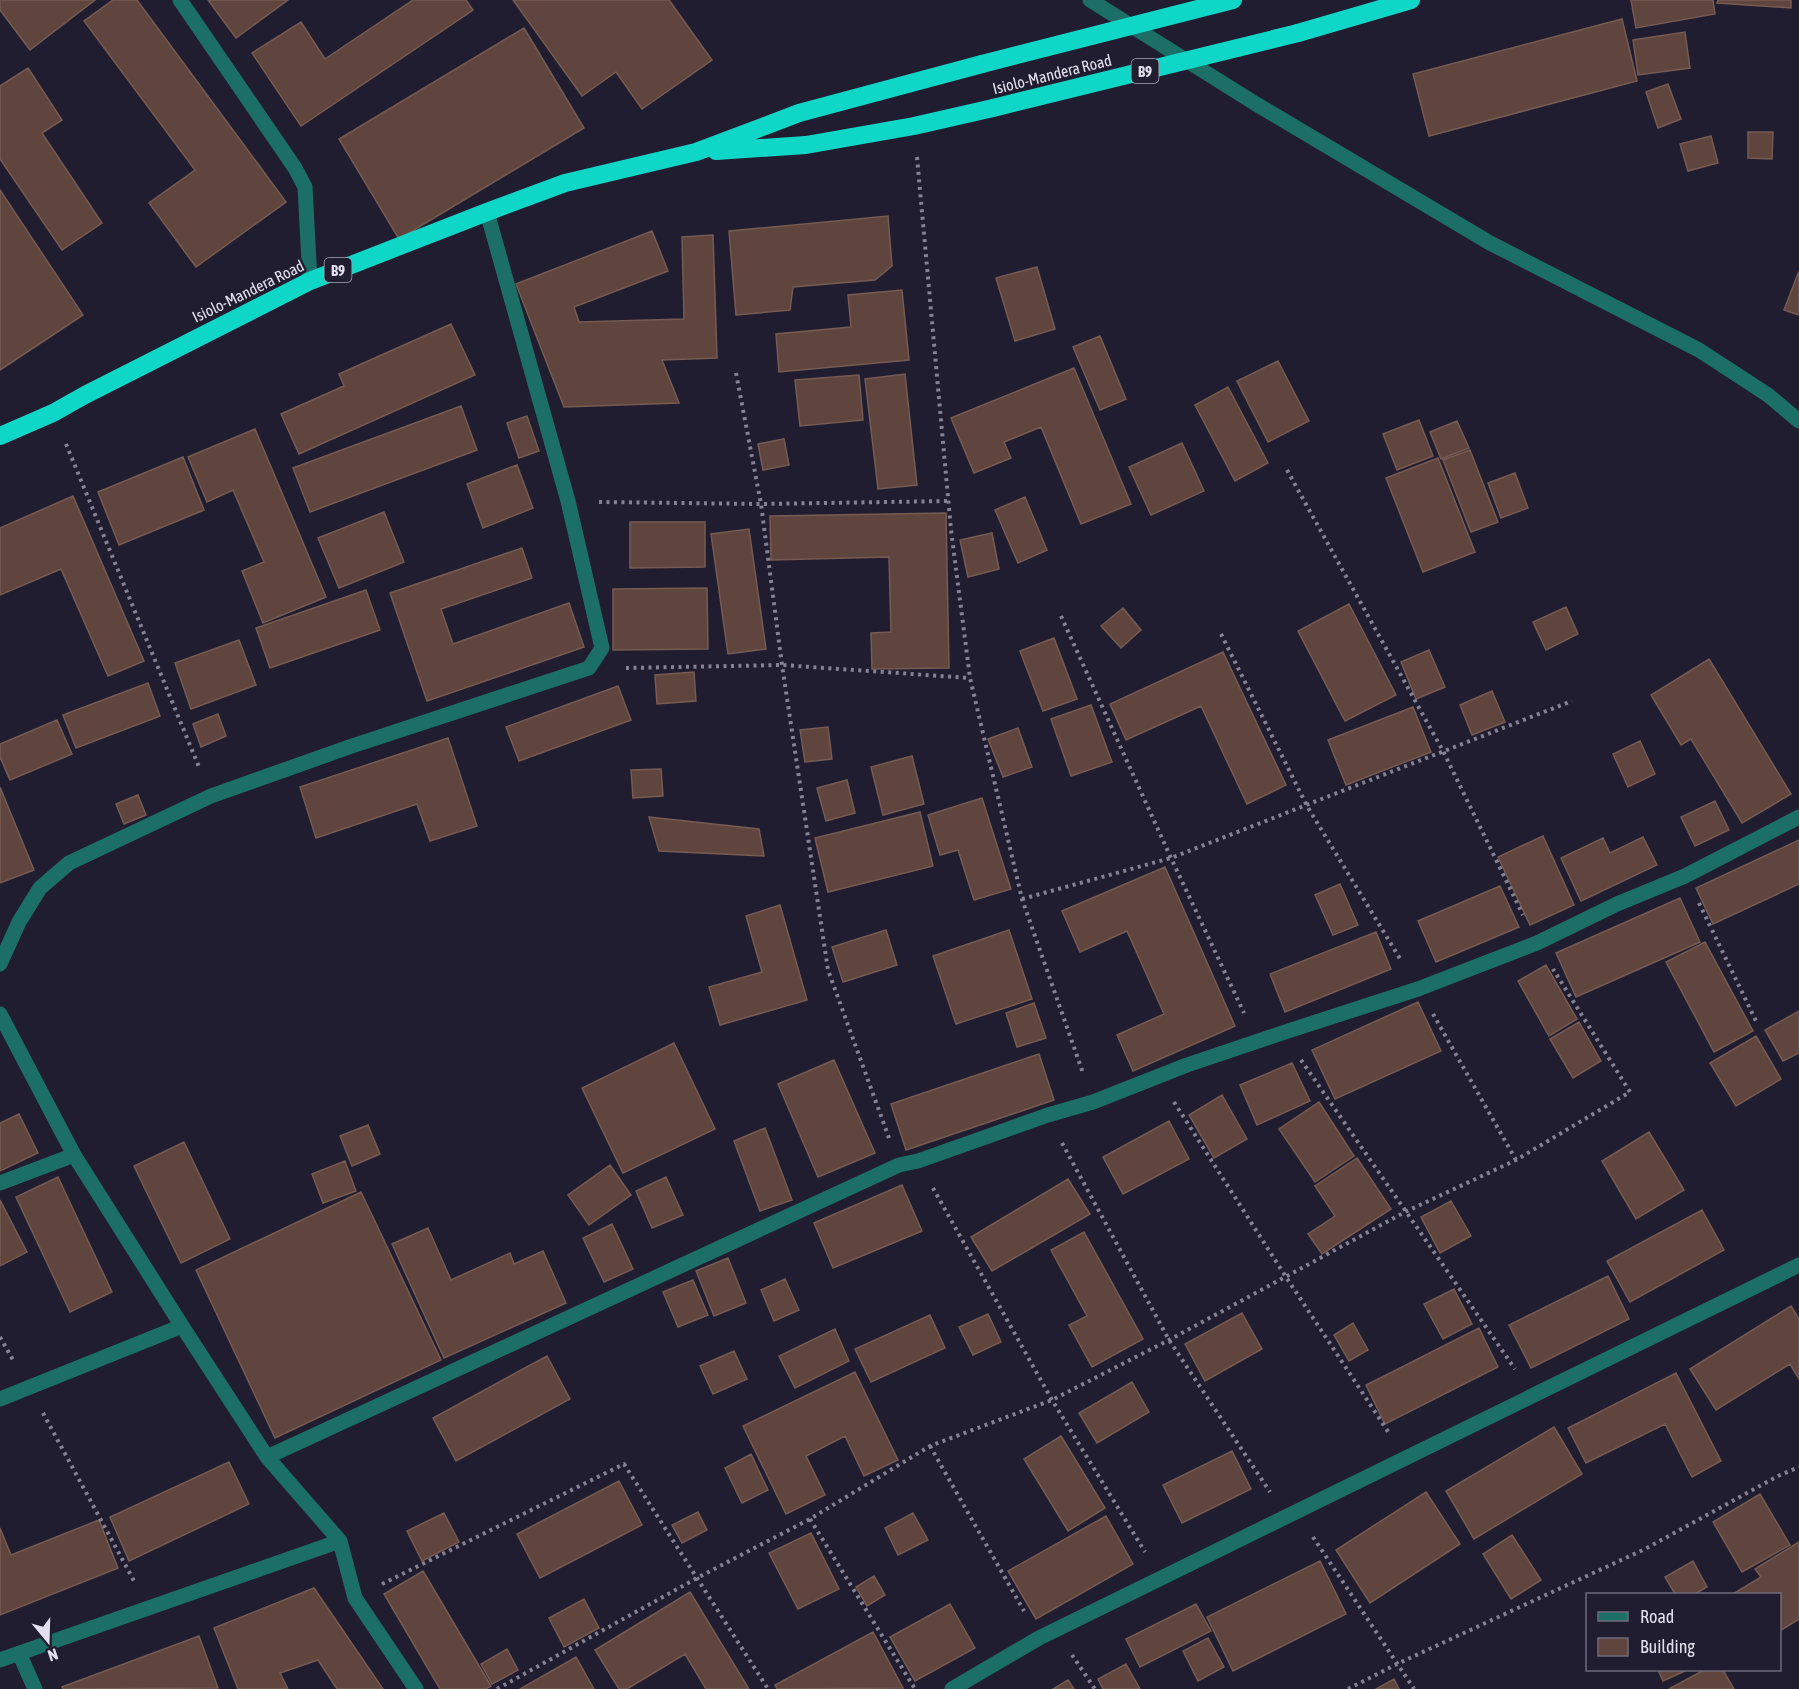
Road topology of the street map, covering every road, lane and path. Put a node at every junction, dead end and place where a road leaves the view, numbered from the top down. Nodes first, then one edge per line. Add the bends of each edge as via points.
1 (180, 0) edge
2 (1090, 0) edge
3 (1233, 0) edge
4 (1411, 0) edge
5 (914, 126) junction
6 (696, 152) junction
7 (487, 212) junction
8 (310, 281) junction
9 (736, 373) dead end
10 (53, 412) junction
11 (1799, 421) edge
12 (0, 436) edge
13 (1287, 470) dead end
14 (568, 501) junction
15 (949, 501) junction
16 (761, 504) junction
17 (1061, 616) dead end
18 (1221, 634) dead end
19 (782, 665) junction
20 (589, 668) junction
21 (970, 678) junction
22 (1572, 701) dead end
23 (1443, 751) junction
24 (211, 796) junction
25 (1307, 806) junction
26 (1799, 817) edge
27 (1171, 858) junction
28 (1685, 876) junction
29 (1022, 900) junction
30 (1537, 943) junction
31 (0, 964) edge
32 (1418, 989) junction
33 (0, 1014) edge
34 (1756, 1021) dead end
35 (1282, 1032) junction
36 (1258, 1042) junction
37 (1157, 1076) junction
38 (1094, 1102) junction
39 (1048, 1115) junction
40 (74, 1155) junction
41 (1516, 1160) junction
42 (918, 1161) junction
43 (899, 1165) junction
44 (0, 1183) edge
45 (1405, 1212) junction
46 (1799, 1265) edge
47 (1286, 1277) junction
48 (182, 1326) junction
49 (0, 1337) edge
50 (1169, 1340) junction
51 (29, 1388) junction
52 (1533, 1394) junction
53 (0, 1399) edge
54 (1052, 1400) junction
55 (930, 1446) junction
56 (267, 1457) junction
57 (1407, 1459) junction
58 (1799, 1467) edge
59 (1291, 1514) junction
60 (810, 1519) junction
61 (340, 1541) junction
62 (698, 1578) junction
63 (1161, 1578) junction
64 (355, 1598) junction
65 (149, 1608) junction
66 (1055, 1630) junction
67 (1040, 1638) junction
68 (19, 1653) junction
69 (0, 1660) edge
70 (1397, 1664) junction
71 (35, 1689) edge
72 (416, 1689) edge
73 (496, 1689) edge
74 (768, 1689) edge
75 (915, 1689) edge
76 (952, 1689) edge
77 (1095, 1689) edge
78 (1348, 1689) edge
79 (1414, 1689) edge

1 - 8 street via 305,187
2 - 11 street via 1490,243 1700,350 1768,395
3 - 6 highway, Isiolo-Mandera Road / B9, bridge via 799,113
4 - 5 highway, Isiolo-Mandera Road / B9, bridge via 1298,33
5 - 6 highway, Isiolo-Mandera Road / B9 via 806,145
5 - 15 path
6 - 7 highway, Isiolo-Mandera Road / B9 via 565,183
7 - 8 highway, Isiolo-Mandera Road / B9
7 - 14 street
8 - 10 highway, Isiolo-Mandera Road / B9
9 - 16 path
10 - 12 highway, Isiolo-Mandera Road / B9
10 - 24 path
13 - 23 path
14 - 16 path
14 - 20 street via 602,648
15 - 16 path
15 - 21 path
16 - 19 path
17 - 27 path
18 - 25 path
19 - 20 path
19 - 21 path
19 - 43 path via 828,970
20 - 24 street
21 - 29 path
22 - 23 path
23 - 25 path
23 - 30 path
24 - 31 street via 69,863 40,888
25 - 27 path
25 - 32 path
26 - 28 street
27 - 29 path
27 - 36 path
28 - 30 street
28 - 34 path
29 - 38 path
30 - 32 street
30 - 41 path via 1630,1092
32 - 35 street
32 - 41 path
33 - 40 street
35 - 36 street
35 - 45 path
36 - 37 street
37 - 38 street
37 - 47 path
38 - 39 street
39 - 42 street
39 - 50 path
40 - 44 street
40 - 48 street
41 - 45 path
42 - 43 street
42 - 54 path
43 - 56 street
45 - 47 path
45 - 52 path
46 - 52 street
47 - 50 path
47 - 57 path
48 - 51 street
48 - 56 street
49 - 51 path
50 - 54 path
50 - 59 path
51 - 53 street
51 - 65 path
52 - 57 street
54 - 55 path
54 - 63 path
55 - 60 path
55 - 67 path
56 - 61 street
57 - 59 street
58 - 70 path via 1645,1549
59 - 63 street
59 - 70 path
60 - 62 path
60 - 75 path
61 - 64 street
61 - 65 street
62 - 64 path via 624,1464
62 - 73 path
62 - 74 path
63 - 66 street
64 - 72 street
65 - 68 street
66 - 67 street
66 - 77 path
67 - 76 street
68 - 69 street
68 - 71 street
70 - 78 path
70 - 79 path

